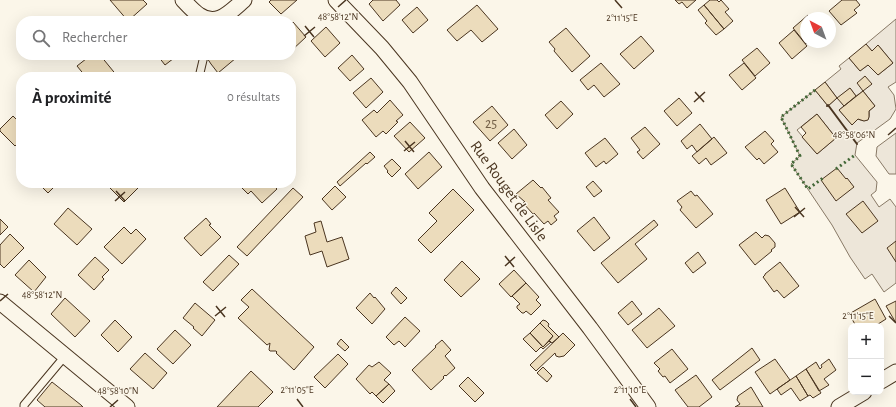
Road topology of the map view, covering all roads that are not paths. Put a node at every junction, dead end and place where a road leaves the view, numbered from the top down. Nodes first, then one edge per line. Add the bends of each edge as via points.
1 (183, 0) edge
2 (244, 0) edge
3 (336, 0) edge
4 (199, 16) edge
5 (226, 16) edge
6 (203, 60) edge
7 (200, 72) edge
8 (0, 302) edge
9 (65, 356) junction
10 (896, 372) edge
11 (884, 379) edge
12 (859, 395) edge
13 (24, 407) edge
14 (127, 407) edge
15 (648, 407) edge
16 (839, 407) edge

1 - 4 street
2 - 5 street
3 - 15 street, Rue Rouget de Lisle via 410,82 482,188
6 - 7 lane
8 - 9 street
9 - 13 lane
9 - 14 street
10 - 11 street
12 - 16 street

